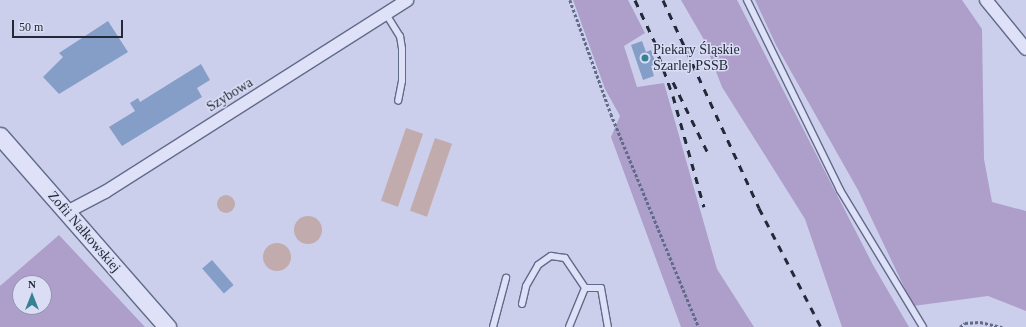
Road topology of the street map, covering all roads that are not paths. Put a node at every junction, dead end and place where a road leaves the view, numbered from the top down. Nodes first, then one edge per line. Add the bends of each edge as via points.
1 (407, 0) edge
2 (747, 0) edge
3 (986, 0) edge
4 (386, 14) junction
5 (1026, 49) edge
6 (398, 101) dead end
7 (0, 136) edge
8 (67, 212) junction
9 (506, 278) dead end
10 (585, 288) junction
11 (522, 304) dead end
12 (168, 327) edge
13 (493, 327) edge
14 (570, 327) edge
15 (608, 327) edge
16 (923, 327) edge

1 - 4 street, Szybowa
2 - 16 lane via 840,190
3 - 5 street
4 - 6 lane via 400,36 402,49
4 - 8 street, Szybowa via 105,192
7 - 8 street, Zofii Nałkowskiej
8 - 12 street, Zofii Nałkowskiej
9 - 13 lane
10 - 11 lane via 565,258 551,256 538,265 526,286
10 - 14 lane
10 - 15 lane via 601,288

